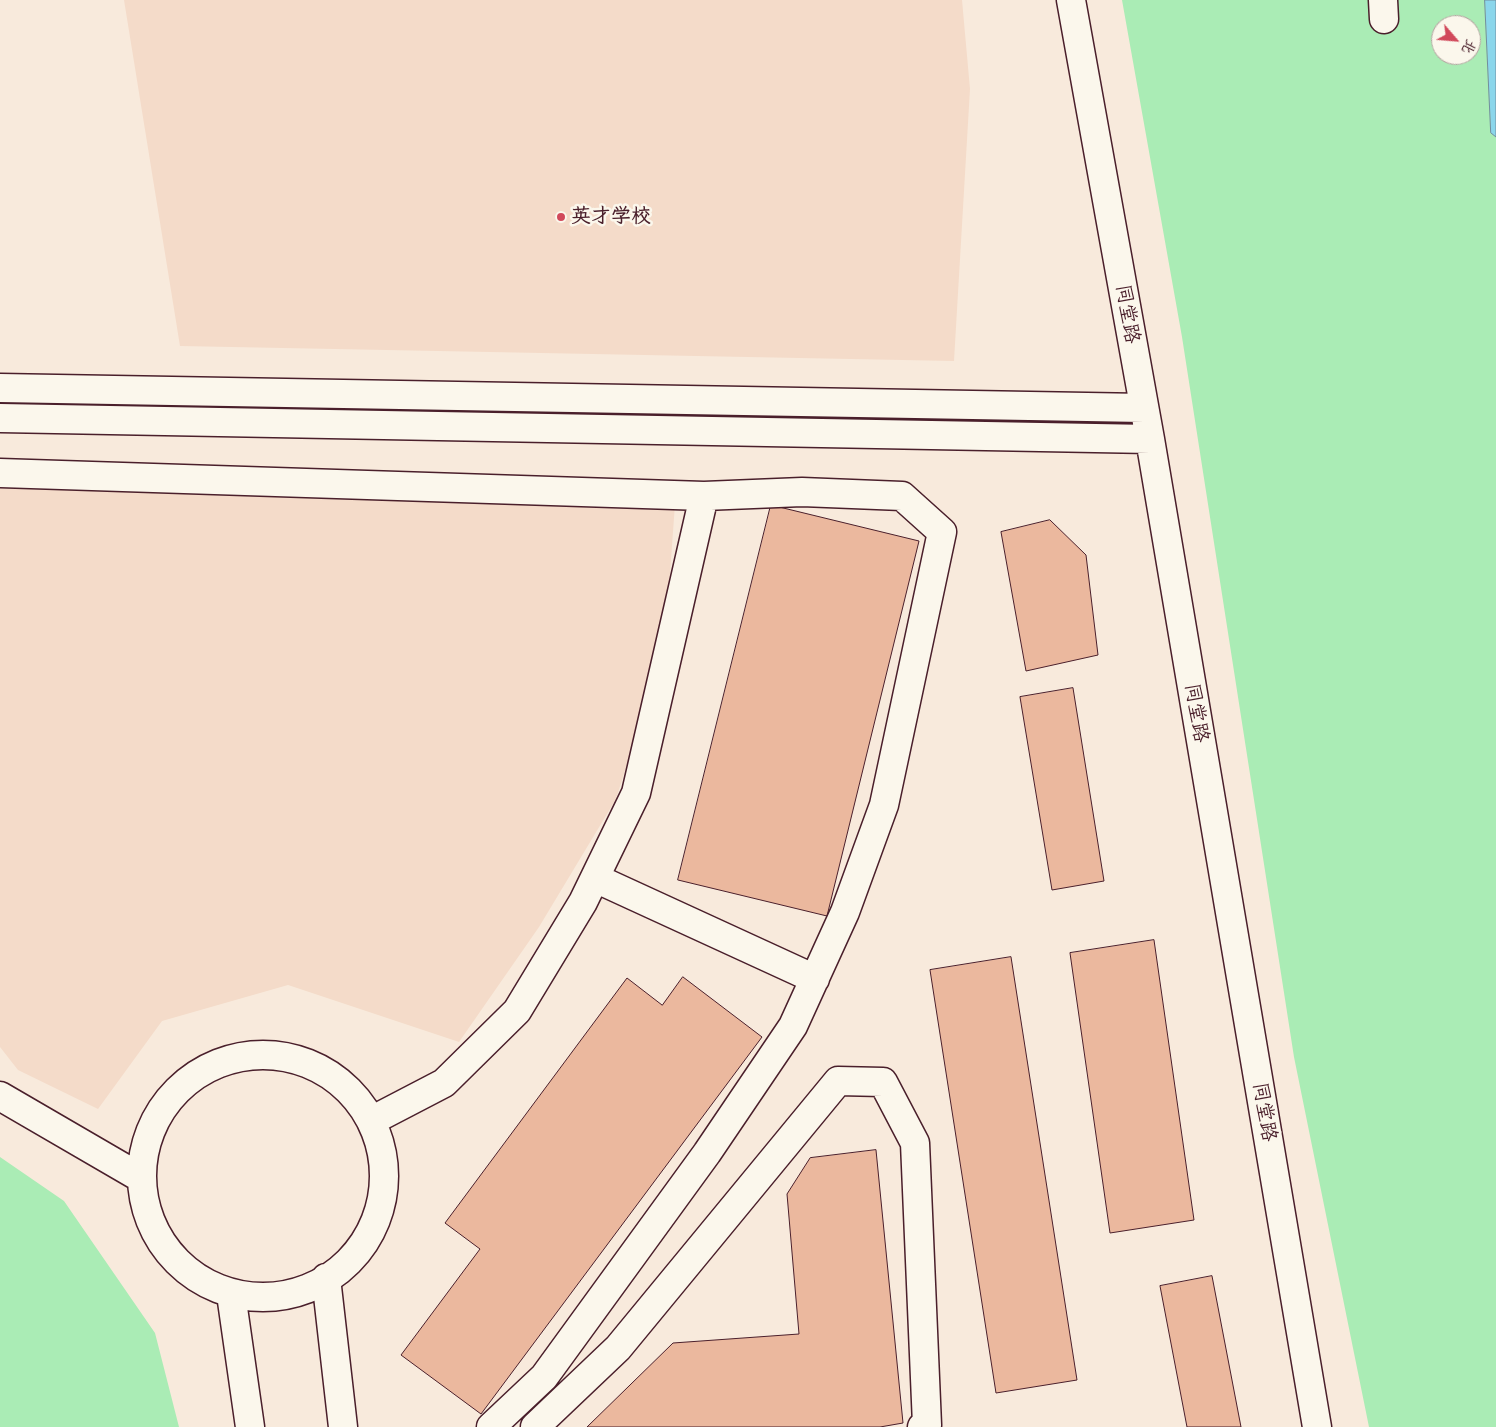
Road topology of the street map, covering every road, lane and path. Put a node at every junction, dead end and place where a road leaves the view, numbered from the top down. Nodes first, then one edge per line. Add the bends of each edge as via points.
1 (1071, 0) edge
2 (0, 388) edge
3 (1144, 408) junction
4 (0, 418) edge
5 (1150, 439) junction
6 (0, 473) edge
7 (704, 496) junction
8 (594, 878) junction
9 (815, 979) junction
10 (0, 1096) edge
11 (371, 1121) junction
12 (141, 1178) junction
13 (326, 1278) junction
14 (231, 1294) junction
15 (250, 1427) edge
16 (343, 1427) edge
17 (491, 1427) edge
18 (535, 1427) edge
19 (922, 1427) edge
20 (1317, 1427) edge

1 - 3 street, 同堂路
2 - 3 street
3 - 5 street, 同堂路
4 - 5 street
5 - 20 street, 同堂路
6 - 7 street
7 - 8 street via 636,793
7 - 9 street via 802,492 902,496 942,532 884,805 845,912
8 - 9 street
8 - 11 street via 583,902 517,1011 444,1083
9 - 17 street via 794,1026 701,1161 544,1377
10 - 12 street
11 - 12 street via 368,1112 340,1080 303,1060 261,1053 240,1056 200,1071 168,1099 147,1136
11 - 13 street via 382,1152 383,1195 369,1235 349,1262
12 - 14 street via 145,1208 163,1246 193,1276
13 - 14 street via 314,1286 273,1297
13 - 16 street
14 - 15 street
18 - 19 street via 618,1348 838,1081 883,1082 915,1143 927,1425

